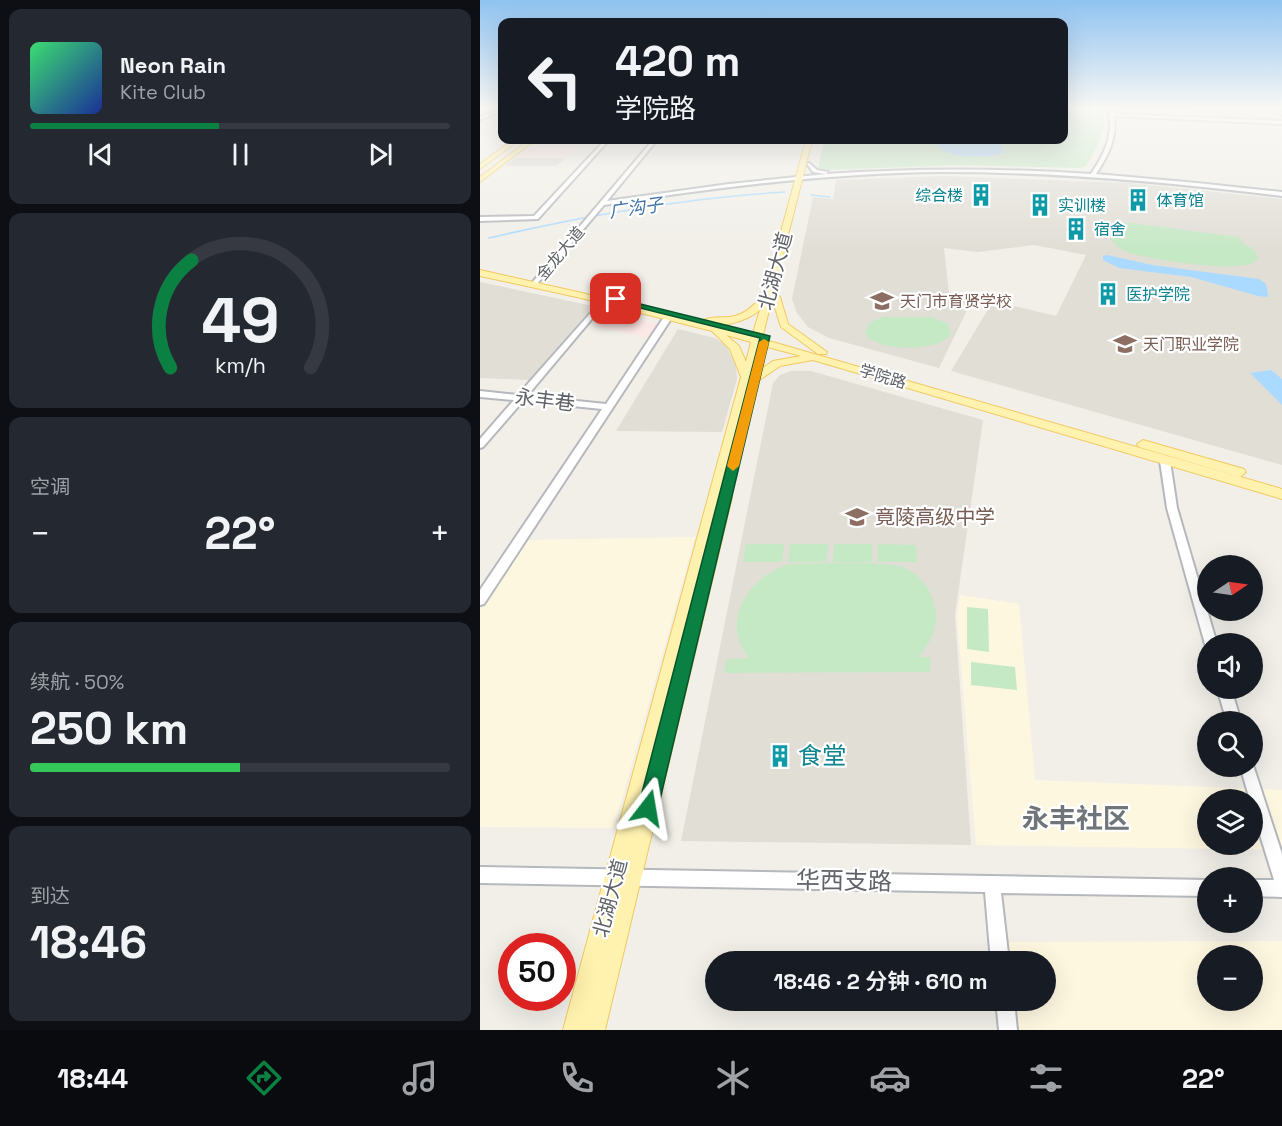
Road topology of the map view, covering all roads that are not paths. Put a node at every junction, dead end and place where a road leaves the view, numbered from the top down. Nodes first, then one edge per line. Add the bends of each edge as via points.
1 (496, 155) edge
2 (503, 155) edge
3 (512, 155) edge
4 (593, 155) edge
5 (643, 155) edge
6 (807, 155) edge
7 (809, 155) edge
8 (1104, 155) edge
9 (806, 164) junction
10 (480, 167) edge
11 (480, 173) edge
12 (832, 174) junction
13 (1092, 174) junction
14 (803, 176) junction
15 (780, 178) junction
16 (480, 180) edge
17 (800, 188) junction
18 (1282, 193) edge
19 (604, 202) junction
20 (480, 219) edge
21 (480, 271) edge
22 (536, 283) junction
23 (772, 296) junction
24 (604, 301) junction
25 (669, 316) junction
26 (705, 323) junction
27 (761, 338) junction
28 (821, 355) junction
29 (751, 379) junction
30 (480, 394) edge
31 (521, 397) junction
32 (609, 407) junction
33 (480, 445) edge
34 (1165, 461) junction
35 (1282, 484) edge
36 (1282, 494) edge
37 (480, 600) edge
38 (1208, 633) edge
39 (1250, 777) edge
40 (480, 875) edge
41 (623, 876) junction
42 (1282, 880) edge
43 (992, 884) junction
44 (1197, 888) edge
45 (1263, 888) edge
46 (1282, 889) edge
47 (999, 951) edge
48 (1006, 1011) edge
49 (575, 1030) edge
50 (593, 1030) edge
51 (1008, 1030) edge

1 - 10 main road
2 - 11 main road
3 - 16 main road
4 - 20 street via 536,218
5 - 19 street, 金龙大道
6 - 9 main road, 北湖大道
7 - 9 main road, 北湖大道
8 - 13 street
9 - 12 street via 815,171
9 - 14 main road, 北湖大道
9 - 15 street
12 - 13 street
12 - 14 street
12 - 17 street
13 - 18 street
14 - 15 street
14 - 17 main road, 北湖大道
15 - 17 street
15 - 19 street
17 - 23 main road, 北湖大道
19 - 22 street, 金龙大道
21 - 22 main road, 学院路
22 - 24 main road, 学院路
22 - 26 main road, 学院路
23 - 26 main road via 743,318
23 - 27 main road, 北湖大道
23 - 28 main road via 784,325
24 - 25 main road, 学院路
24 - 31 street
25 - 26 main road, 学院路
25 - 32 street
26 - 27 main road, 学院路
26 - 29 main road via 731,343
27 - 28 main road, 学院路
27 - 29 main road, 北湖大道
28 - 29 main road via 777,363
28 - 34 main road, 学院路
28 - 35 main road, 学院路
29 - 41 main road, 北湖大道
30 - 31 street, 永丰巷
31 - 32 street, 永丰巷
31 - 33 street
32 - 37 street
34 - 36 main road, 学院路
34 - 38 street via 1172,508
39 - 42 street
40 - 41 street, 华西支路
41 - 43 street, 华西支路
41 - 49 main road, 北湖大道
41 - 50 main road, 北湖大道
43 - 44 street, 华西支路
43 - 47 street
45 - 46 street
48 - 51 street

